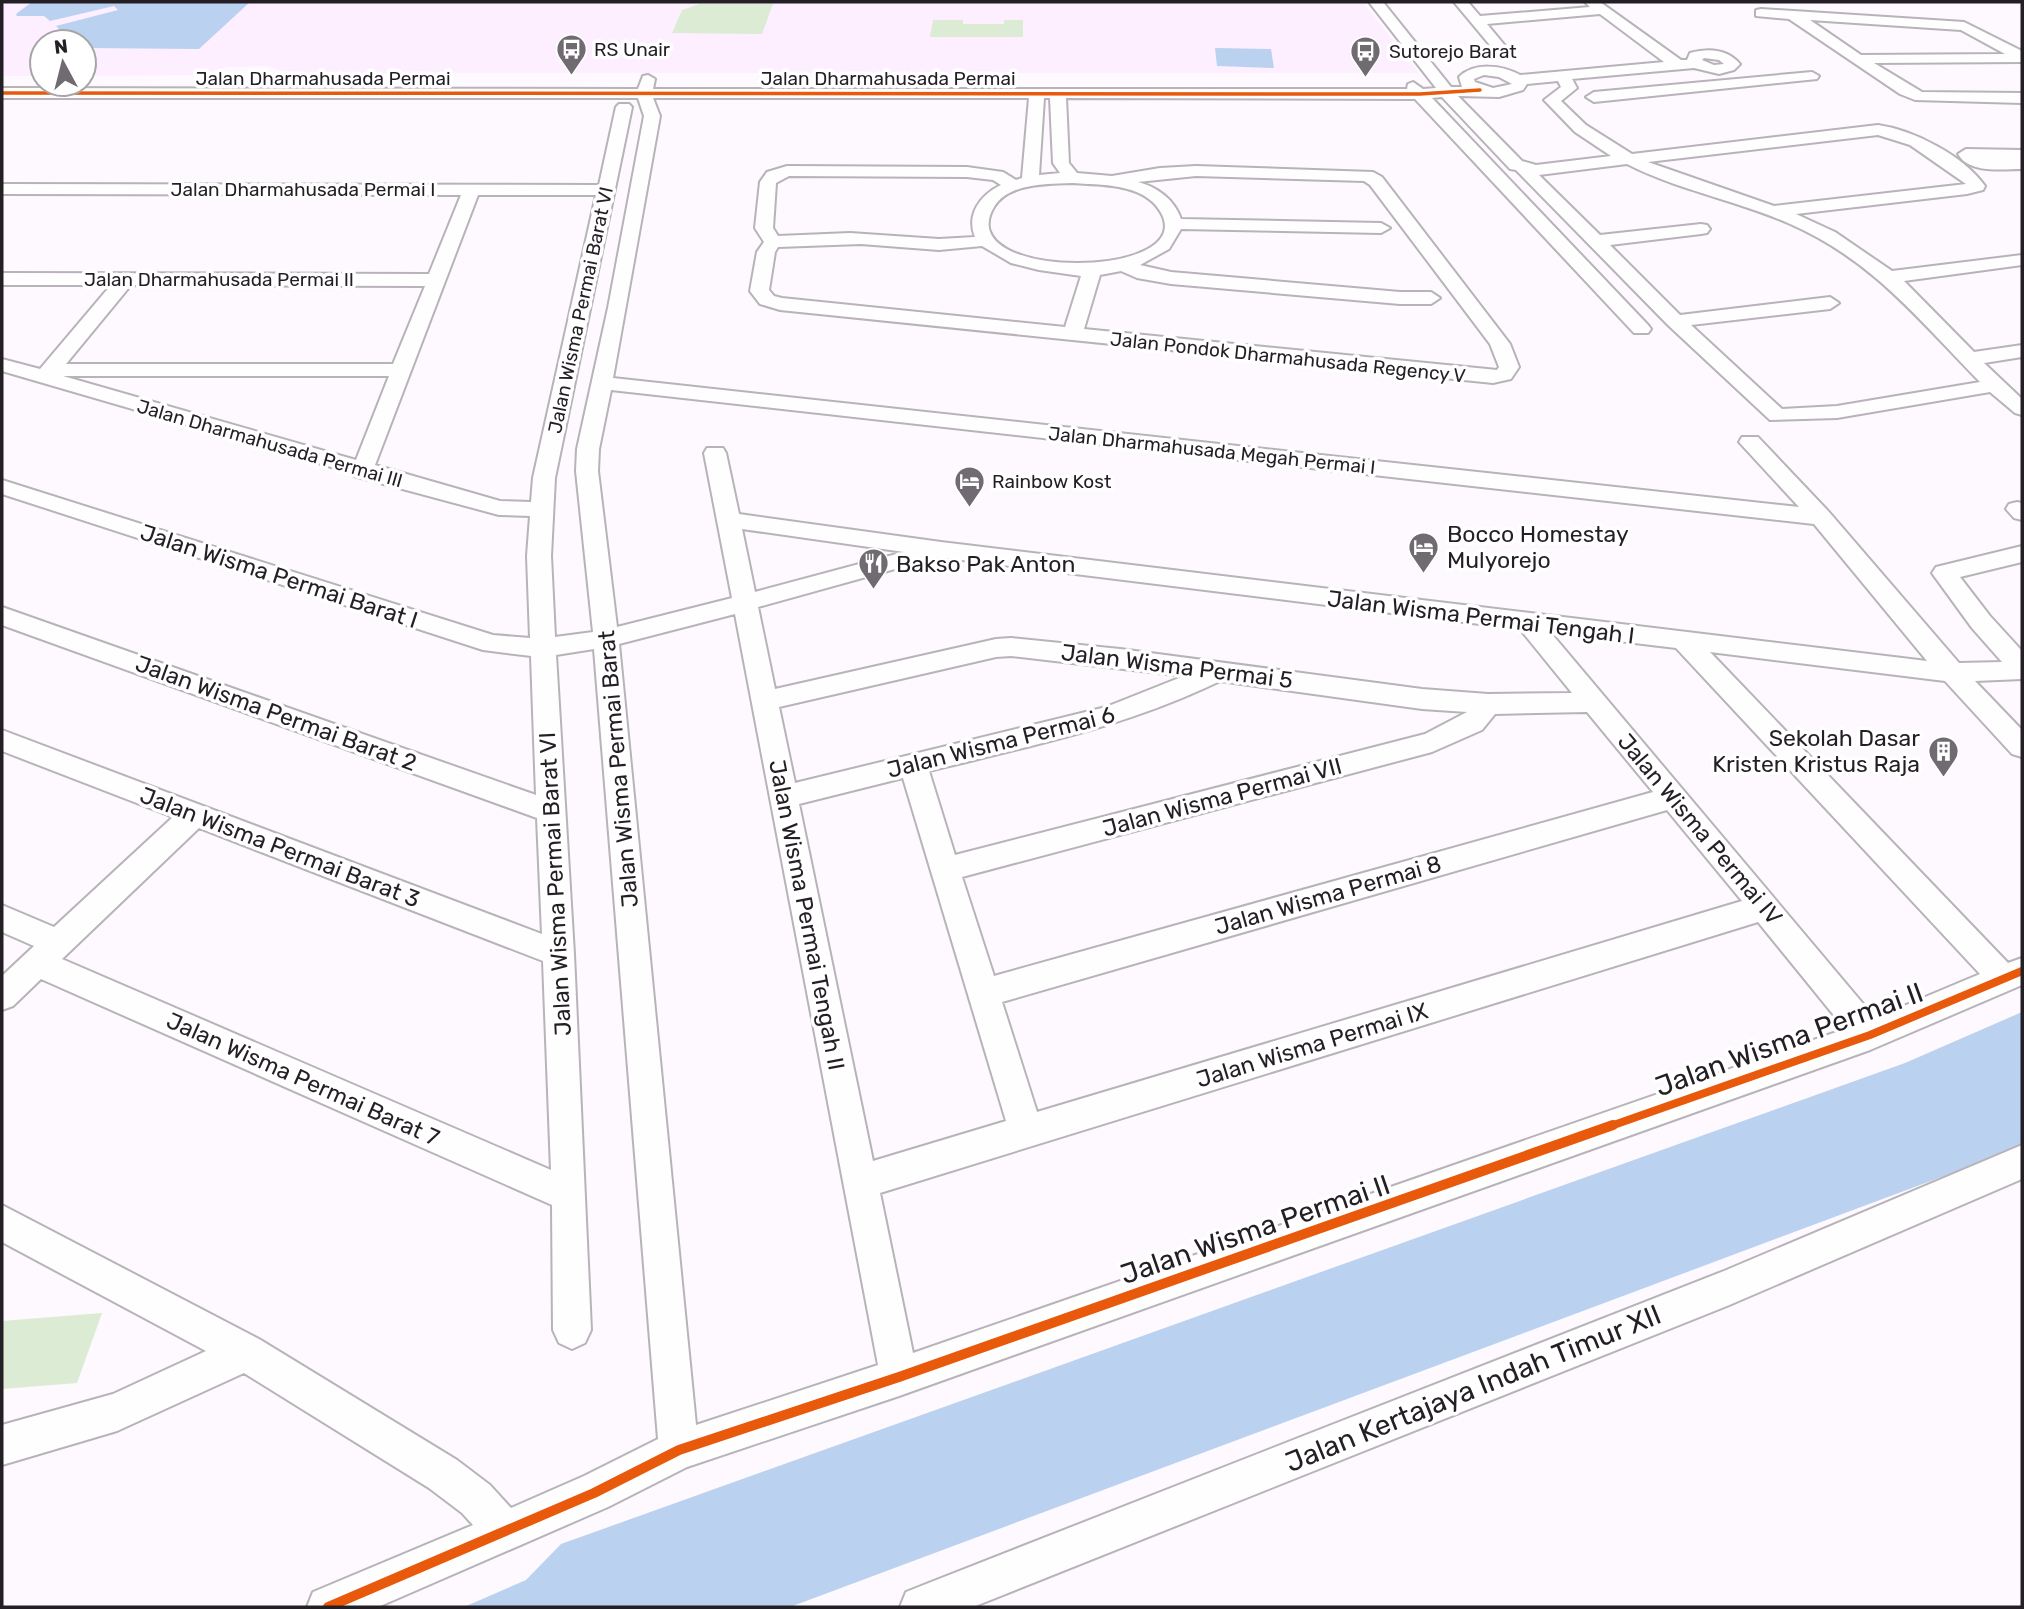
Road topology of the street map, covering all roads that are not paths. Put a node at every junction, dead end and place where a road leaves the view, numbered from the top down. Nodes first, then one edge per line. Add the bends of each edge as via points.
1 (1376, 2) edge
2 (1461, 2) edge
3 (1598, 6) edge
4 (1761, 13) dead end
5 (1792, 16) junction
6 (1479, 20) junction
7 (1504, 52) dead end
8 (2022, 58) edge
9 (1858, 59) junction
10 (1678, 65) junction
11 (1563, 76) junction
12 (1812, 76) dead end
13 (2, 79) edge
14 (28, 79) edge
15 (98, 80) edge
16 (1466, 80) junction
17 (1518, 80) junction
18 (1742, 82) junction
19 (1443, 87) junction
20 (1414, 89) junction
21 (1480, 90) junction
22 (1047, 91) junction
23 (2, 93) edge
24 (639, 93) junction
25 (1594, 97) dead end
26 (2022, 99) edge
27 (2022, 155) edge
28 (1625, 160) junction
29 (2022, 164) edge
30 (1524, 169) junction
31 (1072, 178) junction
32 (1113, 181) junction
33 (1022, 183) junction
34 (2, 189) edge
35 (471, 190) junction
36 (605, 190) junction
37 (1774, 211) junction
38 (1406, 221) junction
39 (1174, 224) junction
40 (1381, 228) junction
41 (1701, 229) dead end
42 (1419, 238) junction
43 (987, 240) junction
44 (1598, 241) junction
45 (773, 242) junction
46 (2022, 260) edge
47 (1124, 265) junction
48 (1092, 270) junction
49 (1889, 277) junction
50 (2, 279) edge
51 (126, 279) junction
52 (436, 280) junction
53 (1458, 288) junction
54 (1431, 298) junction
55 (1830, 303) dead end
56 (1474, 307) junction
57 (618, 308) junction
58 (580, 311) junction
59 (1675, 321) junction
60 (1641, 329) dead end
61 (1072, 335) junction
62 (2022, 351) edge
63 (1969, 359) junction
64 (2, 365) edge
65 (401, 370) junction
66 (47, 374) junction
67 (603, 383) junction
68 (1996, 385) junction
69 (2022, 409) edge
70 (1750, 442) dead end
71 (715, 453) dead end
72 (362, 471) junction
73 (2, 487) edge
74 (540, 509) junction
75 (1821, 517) junction
76 (728, 520) junction
77 (941, 550) junction
78 (2022, 554) edge
79 (746, 603) junction
80 (2, 616) edge
81 (1529, 623) junction
82 (601, 639) junction
83 (1685, 642) junction
84 (552, 648) junction
85 (2017, 669) edge
86 (1213, 673) junction
87 (1965, 673) junction
88 (764, 701) junction
89 (1594, 702) junction
90 (1488, 704) junction
91 (2, 740) edge
92 (2022, 747) edge
93 (913, 765) junction
94 (784, 797) junction
95 (1673, 797) junction
96 (550, 811) junction
97 (195, 814) junction
98 (946, 870) junction
99 (1765, 907) junction
100 (2, 918) edge
101 (47, 953) junction
102 (559, 954) junction
103 (2013, 975) edge
104 (983, 993) junction
105 (2, 996) edge
106 (1870, 1035) junction
107 (1026, 1132) junction
108 (2022, 1162) edge
109 (860, 1182) junction
110 (569, 1195) junction
111 (2, 1223) edge
112 (572, 1330) dead end
113 (246, 1352) junction
114 (899, 1377) junction
115 (2, 1445) edge
116 (679, 1450) junction
117 (506, 1532) junction
118 (328, 1607) edge
119 (921, 1607) edge

1 - 19 street
2 - 6 street
3 - 6 street
3 - 10 street
4 - 5 street
5 - 8 street via 1964,26
5 - 9 street
6 - 7 street
8 - 9 street
9 - 26 street via 1920,97
10 - 11 street
10 - 18 street via 1724,69
11 - 17 street
11 - 28 street via 1569,88 1552,100 1601,146
12 - 18 street
13 - 14 street
15 - 24 street, Jalan Dharmahusada Permai
16 - 17 street, Jalan Dharmahusada Permai via 1482,71
16 - 19 street, Jalan Dharmahusada Permai
16 - 21 street
17 - 21 street, Jalan Dharmahusada Permai via 1518,88 1507,92
18 - 25 street
19 - 20 street, Jalan Dharmahusada Permai
19 - 21 street, Jalan Dharmahusada Permai
19 - 30 street
20 - 22 street, Jalan Dharmahusada Permai
20 - 60 street
22 - 24 street, Jalan Dharmahusada Permai
22 - 31 street via 1061,163
22 - 33 street
23 - 24 street, Jalan Dharmahusada Permai
24 - 36 street, Jalan Wisma Permai Barat VI
24 - 57 street, Jalan Wisma Permai Barat via 652,116
27 - 29 street via 1966,154 1980,163
28 - 30 street
28 - 37 street
28 - 37 street via 1894,131 1913,139 1977,186
30 - 44 street
31 - 32 street
31 - 33 street
32 - 38 street via 1196,171 1367,176 1376,181
32 - 39 street via 1157,198
33 - 43 street via 986,204 980,228
33 - 45 street via 967,172 787,172 768,182 764,228
34 - 35 street, Jalan Dharmahusada Permai I
35 - 36 street, Jalan Dharmahusada Permai I
35 - 52 street
36 - 58 street, Jalan Wisma Permai Barat VI
37 - 49 street via 1828,236
38 - 40 street
38 - 42 street
39 - 40 street
39 - 47 street via 1168,240 1151,255
40 - 42 street
41 - 44 street
42 - 53 street
43 - 45 street via 957,246 823,238
43 - 48 street via 1004,254 1029,264
44 - 59 street
45 - 61 street, Jalan Pondok Dharmahusada Regency V via 766,253 759,291 767,300
46 - 49 street
47 - 48 street
47 - 54 street via 1171,278
48 - 61 street
49 - 63 street
50 - 51 street, Jalan Dharmahusada Permai II
51 - 52 street, Jalan Dharmahusada Permai II
51 - 66 street
52 - 65 street
53 - 54 street
53 - 56 street
54 - 56 street
55 - 59 street
56 - 61 street, Jalan Pondok Dharmahusada Regency V via 1507,357 1509,367 1504,375
57 - 58 street
57 - 67 street, Jalan Wisma Permai Barat
58 - 74 street, Jalan Wisma Permai Barat VI
59 - 68 street via 1777,416 1837,412
62 - 63 street
63 - 68 street
64 - 66 street, Jalan Dharmahusada Permai III
65 - 66 street
65 - 72 street
66 - 72 street, Jalan Dharmahusada Permai III
67 - 75 street, Jalan Dharmahusada Megah Permai I
67 - 82 street, Jalan Wisma Permai Barat via 587,471
68 - 69 street
70 - 75 street
71 - 76 street, Jalan Wisma Permai Tengah II
72 - 74 street, Jalan Dharmahusada Permai III via 499,508
73 - 84 street, Jalan Wisma Permai Barat I via 492,644
74 - 84 street, Jalan Wisma Permai Barat VI via 539,565
75 - 87 street
76 - 77 street, Jalan Wisma Permai Tengah I
76 - 79 street, Jalan Wisma Permai Tengah II
77 - 79 street, Jalan Wisma Permai Tengah I
77 - 81 street, Jalan Wisma Permai Tengah I
78 - 85 street via 1944,573
79 - 82 street, Jalan Wisma Permai Tengah I
79 - 88 street, Jalan Wisma Permai Tengah II
80 - 96 street, Jalan Wisma Permai Barat 2
81 - 83 street, Jalan Wisma Permai Tengah I
81 - 89 street, Jalan Wisma Permai IV
82 - 84 street, Jalan Wisma Permai Tengah I
82 - 116 street, Jalan Wisma Permai Barat
83 - 87 street, Jalan Wisma Permai Tengah I
83 - 103 street
84 - 96 street, Jalan Wisma Permai Barat VI
85 - 87 street, Jalan Wisma Permai Tengah I
86 - 88 street, Jalan Wisma Permai 5 via 1011,647
86 - 90 street, Jalan Wisma Permai 5
86 - 93 street, Jalan Wisma Permai 6 via 1110,716
87 - 92 street
88 - 94 street, Jalan Wisma Permai Tengah II
89 - 90 street, Jalan Wisma Permai 5
89 - 95 street, Jalan Wisma Permai IV
90 - 98 street, Jalan Wisma Permai VII via 1473,723 1432,742
91 - 97 street, Jalan Wisma Permai Barat 3
93 - 94 street, Jalan Wisma Permai 6
93 - 98 street
94 - 109 street, Jalan Wisma Permai Tengah II
95 - 99 street, Jalan Wisma Permai IV
95 - 104 street, Jalan Wisma Permai 8
96 - 102 street, Jalan Wisma Permai Barat VI
97 - 101 street
97 - 102 street, Jalan Wisma Permai Barat 3
98 - 104 street
99 - 106 street, Jalan Wisma Permai IV
99 - 107 street, Jalan Wisma Permai IX
100 - 101 street, Jalan Wisma Permai Barat 7
101 - 105 street
101 - 110 street, Jalan Wisma Permai Barat 7
102 - 110 street, Jalan Wisma Permai Barat VI
103 - 106 street, Jalan Wisma Permai II
104 - 107 street
106 - 114 street, Jalan Wisma Permai II
107 - 109 street, Jalan Wisma Permai IX
108 - 119 street, Jalan Kertajaya Indah Timur XII via 1714,1293
109 - 114 street, Jalan Wisma Permai Tengah II
110 - 112 street, Jalan Wisma Permai Barat VI
111 - 113 street
113 - 115 street via 117,1412
113 - 117 street via 443,1474 476,1499
114 - 116 street, Jalan Wisma Permai II
116 - 117 street, Jalan Wisma Permai II
117 - 118 street, Jalan Wisma Permai II

